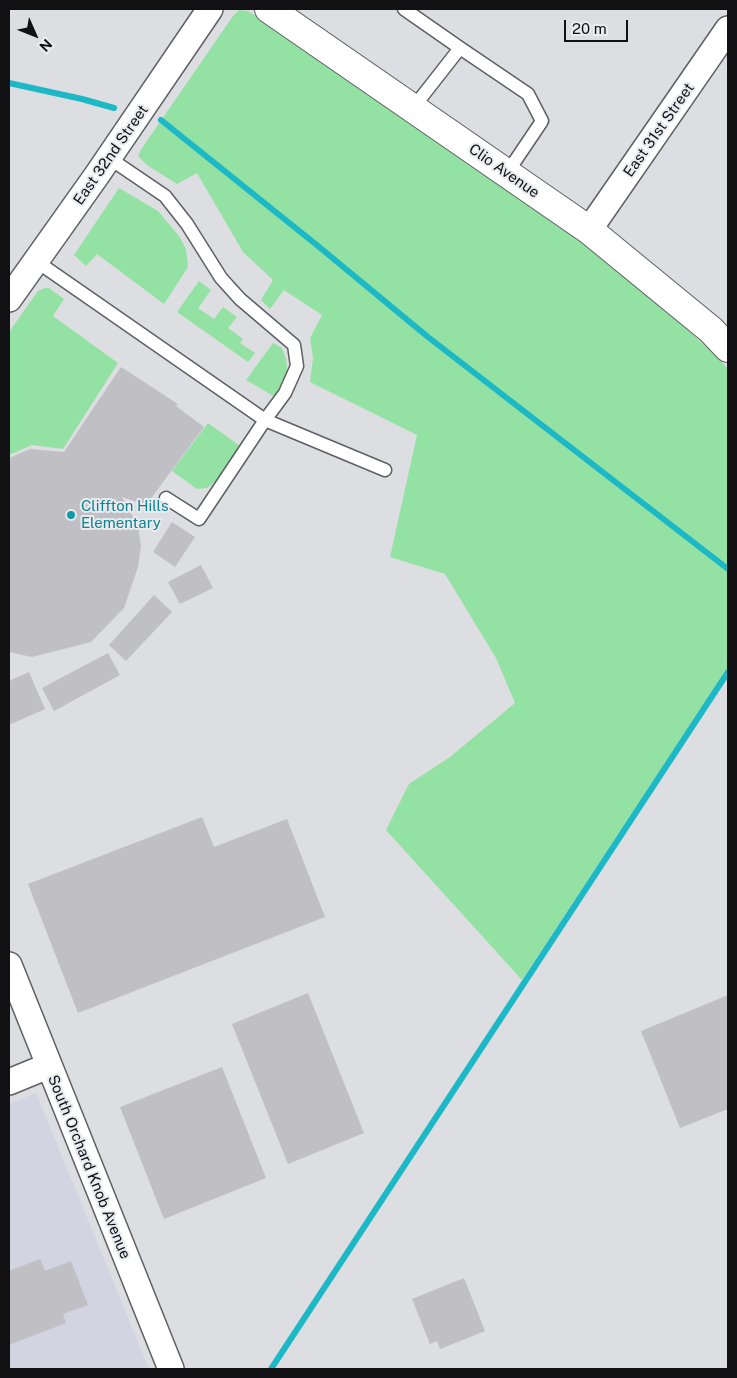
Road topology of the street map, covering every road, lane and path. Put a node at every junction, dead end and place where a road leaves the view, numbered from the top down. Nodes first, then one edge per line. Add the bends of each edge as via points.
1 (210, 9) edge
2 (269, 9) edge
3 (404, 9) edge
4 (728, 29) edge
5 (460, 48) junction
6 (413, 108) junction
7 (109, 158) junction
8 (506, 173) junction
9 (589, 230) junction
10 (36, 261) junction
11 (9, 299) edge
12 (728, 348) edge
13 (265, 420) junction
14 (385, 470) dead end
15 (166, 498) dead end
16 (9, 965) edge
17 (48, 1066) junction
18 (9, 1082) edge
19 (170, 1369) edge

1 - 7 street, East 32nd Street
2 - 6 street, Clio Avenue
3 - 5 lane
4 - 9 street, East 31st Street
5 - 6 lane
5 - 8 lane via 528,94 542,121
6 - 8 street, Clio Avenue
7 - 10 street, East 32nd Street
7 - 13 lane via 166,196 221,278 240,299 294,345 297,366 285,393
8 - 9 street, Clio Avenue
9 - 12 street, Clio Avenue via 711,330
10 - 11 street, East 32nd Street
10 - 13 lane
13 - 14 lane
13 - 15 lane via 199,519
16 - 17 street, South Orchard Knob Avenue
17 - 18 street
17 - 19 street, South Orchard Knob Avenue

